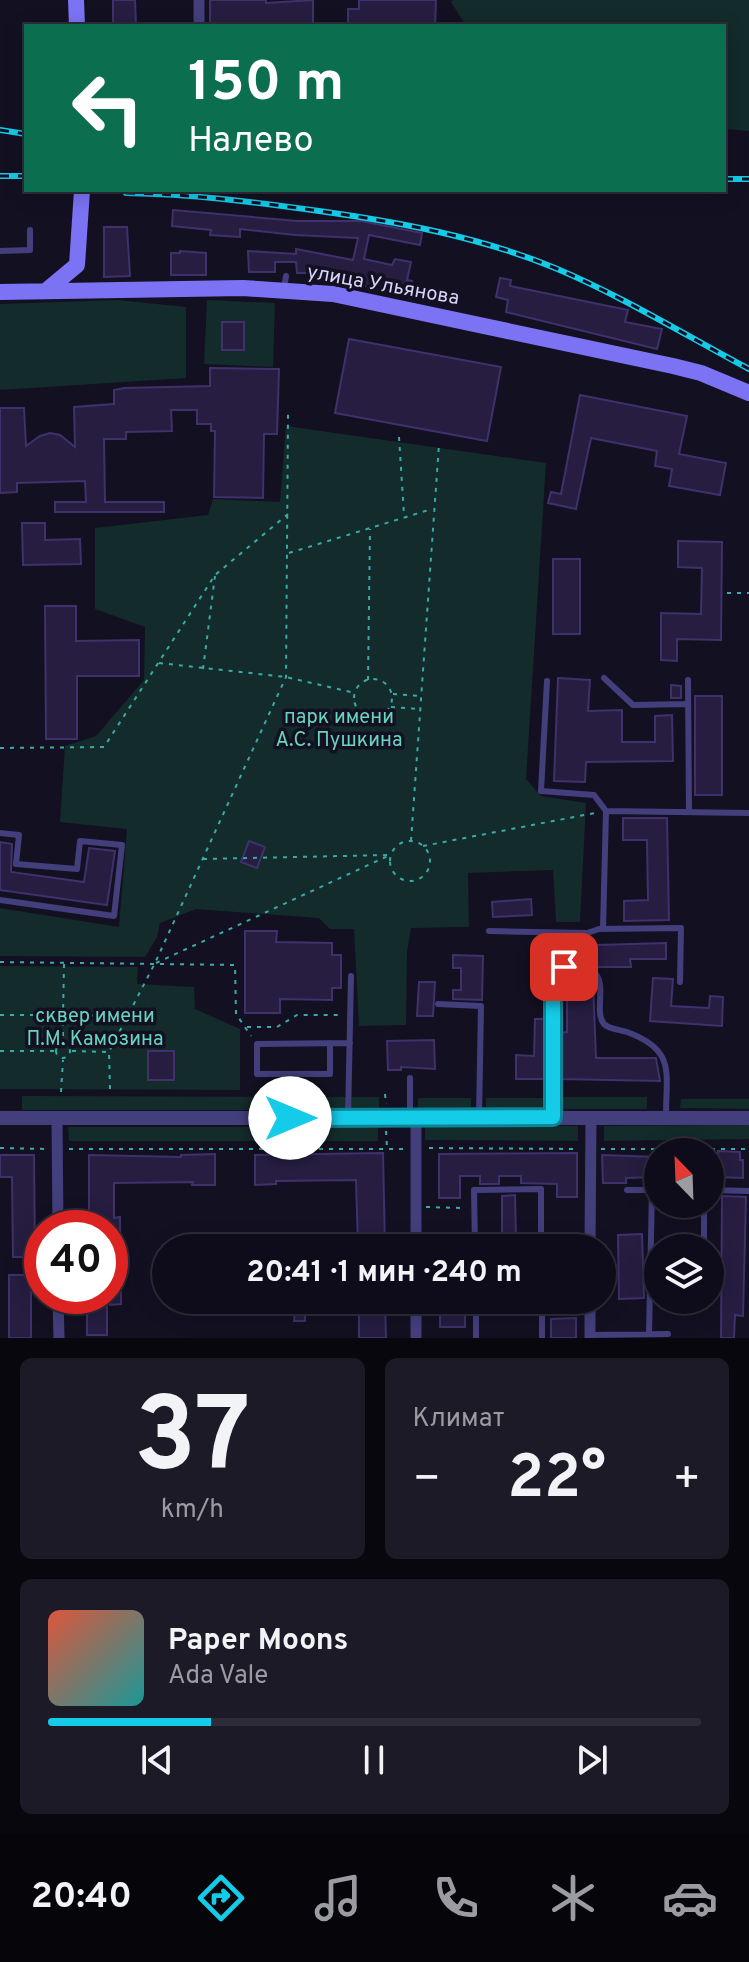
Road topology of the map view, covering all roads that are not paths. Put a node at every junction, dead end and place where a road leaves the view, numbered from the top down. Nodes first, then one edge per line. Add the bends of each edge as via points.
1 (76, 0) edge
2 (199, 0) edge
3 (77, 24) edge
4 (199, 24) edge
5 (82, 192) edge
6 (30, 230) dead end
7 (0, 241) edge
8 (0, 251) edge
9 (76, 266) junction
10 (47, 290) junction
11 (99, 290) junction
12 (0, 292) edge
13 (749, 393) edge
14 (604, 678) dead end
15 (688, 680) dead end
16 (547, 681) dead end
17 (688, 704) junction
18 (606, 811) junction
19 (689, 812) junction
20 (749, 813) edge
21 (0, 833) edge
22 (0, 900) edge
23 (603, 929) junction
24 (489, 931) dead end
25 (351, 976) dead end
26 (680, 982) dead end
27 (438, 1004) dead end
28 (330, 1043) junction
29 (350, 1043) junction
30 (410, 1078) dead end
31 (479, 1117) junction
32 (553, 1117) junction
33 (666, 1117) junction
34 (0, 1118) edge
35 (348, 1118) junction
36 (413, 1118) junction
37 (591, 1118) junction
38 (749, 1118) edge
39 (57, 1119) junction
40 (627, 1190) dead end
41 (644, 1190) edge
42 (724, 1190) edge
43 (749, 1191) edge
44 (58, 1210) edge
45 (416, 1234) edge
46 (475, 1234) edge
47 (541, 1234) edge
48 (590, 1234) edge
49 (58, 1314) edge
50 (416, 1314) edge
51 (476, 1314) edge
52 (542, 1314) edge
53 (590, 1314) edge
54 (652, 1314) edge
55 (649, 1334) junction
56 (668, 1334) dead end
57 (590, 1336) edge
58 (59, 1338) edge
59 (416, 1338) edge
60 (476, 1338) edge
61 (542, 1338) edge

1 - 3 main road
2 - 4 street
5 - 9 main road
6 - 8 lane via 30,250
7 - 8 lane
9 - 10 main road
9 - 11 main road
10 - 11 main road, улица Ульянова
10 - 12 main road, улица Ульянова
11 - 13 main road, улица Ульянова via 285,283 673,366
14 - 17 lane via 633,705
15 - 17 lane
16 - 18 lane via 541,791 594,795
17 - 19 lane
18 - 19 lane
18 - 23 lane
19 - 20 lane
21 - 22 lane via 19,835 16,864 77,869 80,841 122,845 114,916
23 - 24 lane
23 - 26 lane via 681,928
25 - 29 lane
27 - 31 lane via 481,1006
28 - 28 lane via 257,1044 257,1074 330,1074
28 - 29 lane
29 - 35 lane
30 - 36 lane
31 - 32 street
31 - 36 street
32 - 33 lane via 553,984 561,969 580,967 600,981 603,1023 639,1036 662,1053
32 - 37 street
33 - 37 street
33 - 38 street
34 - 39 street
35 - 36 street
35 - 39 street
36 - 45 street
37 - 48 street
39 - 44 street
40 - 41 lane
42 - 43 lane
46 - 47 lane via 474,1190 541,1189
49 - 58 street
50 - 59 street
51 - 60 lane
52 - 61 lane
53 - 57 street
54 - 55 lane
55 - 56 lane
55 - 57 lane

